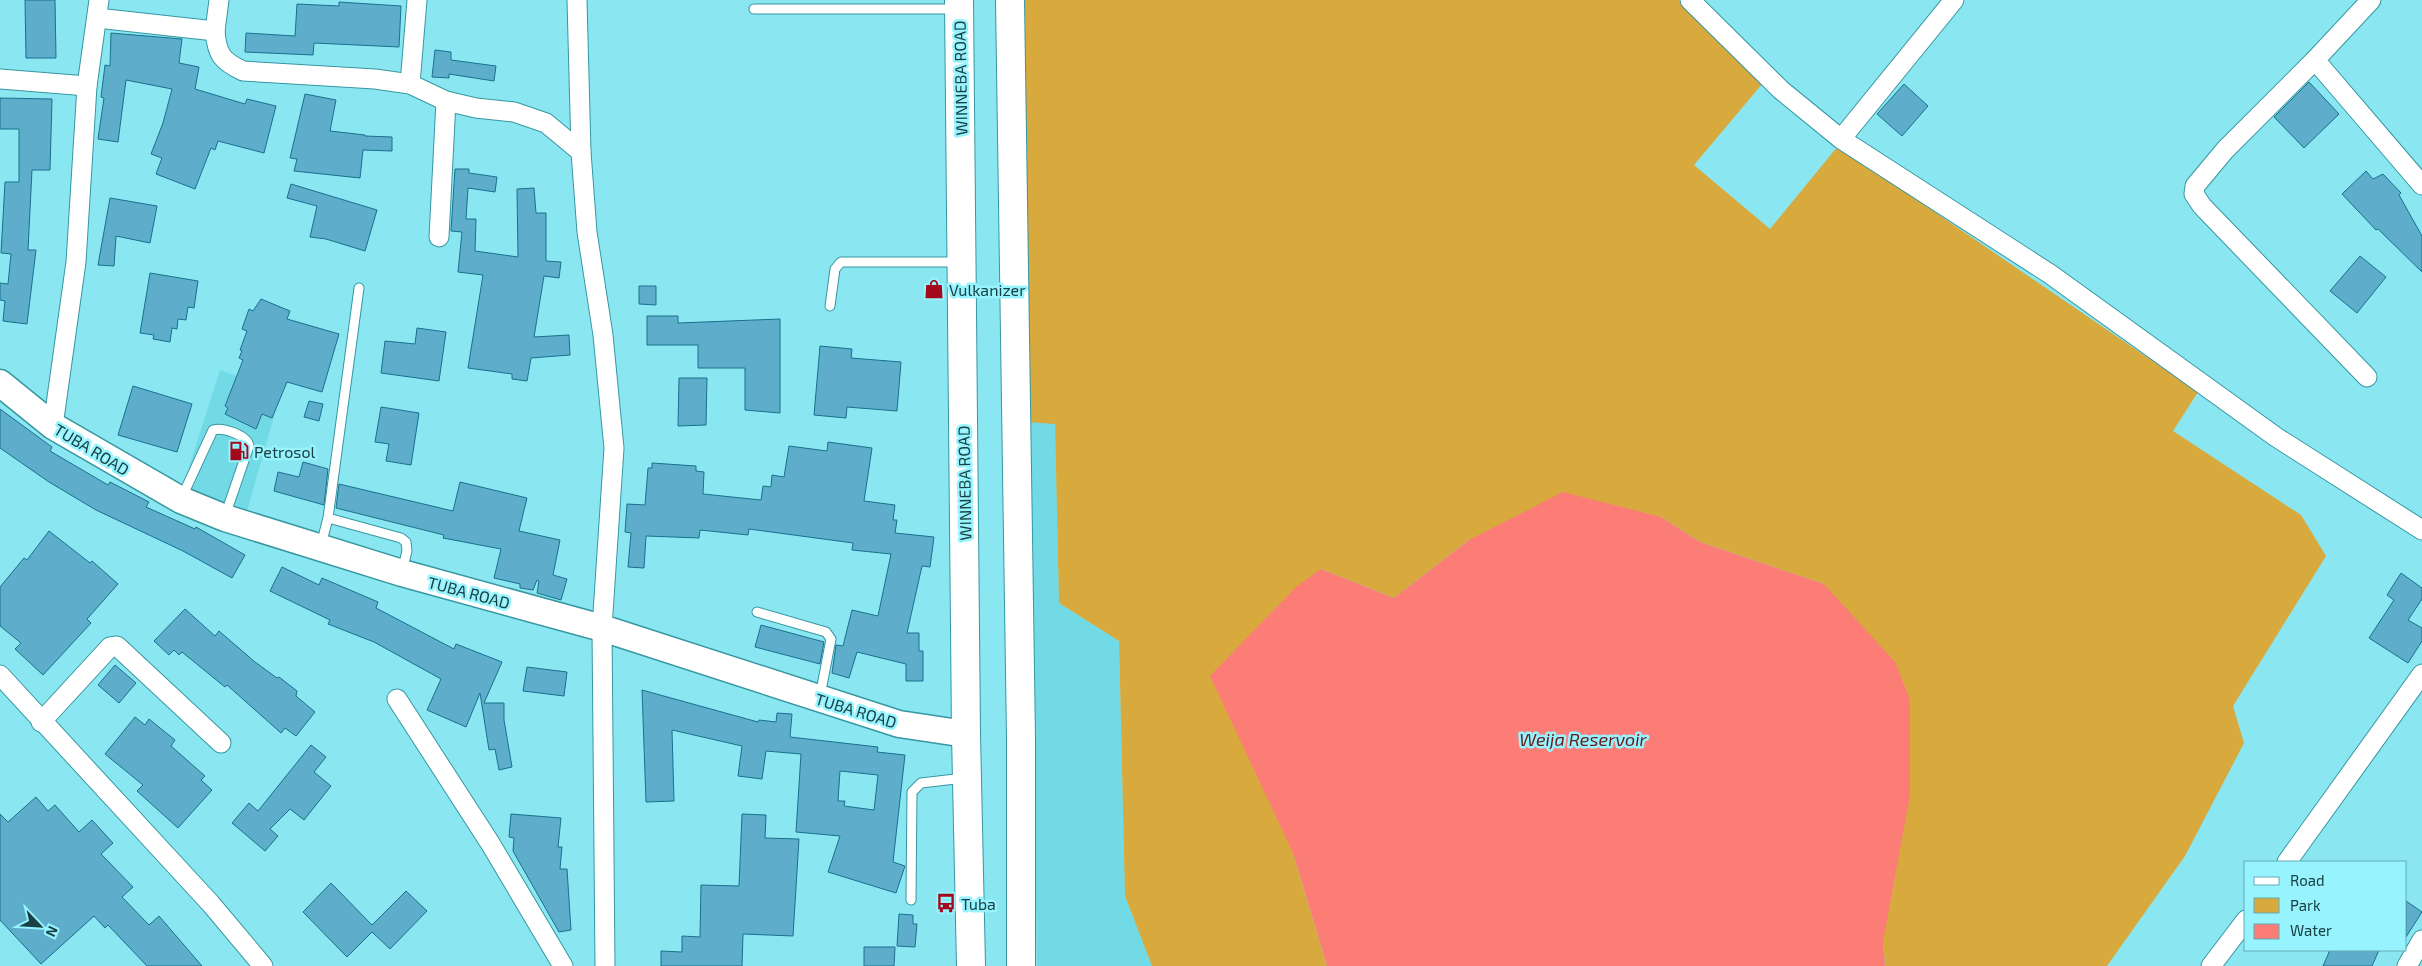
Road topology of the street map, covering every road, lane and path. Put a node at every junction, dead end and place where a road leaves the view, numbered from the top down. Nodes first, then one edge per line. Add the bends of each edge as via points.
1 (219, 0) edge
2 (417, 0) edge
3 (577, 0) edge
4 (1010, 0) edge
5 (1690, 0) edge
6 (1954, 0) edge
7 (2371, 0) edge
8 (924, 4) edge
9 (959, 4) edge
10 (98, 9) edge
11 (754, 9) dead end
12 (215, 31) junction
13 (2315, 60) junction
14 (0, 79) edge
15 (410, 84) junction
16 (87, 86) junction
17 (446, 101) junction
18 (1841, 139) junction
19 (581, 152) junction
20 (2422, 185) edge
21 (439, 237) dead end
22 (962, 262) junction
23 (359, 288) dead end
24 (830, 306) dead end
25 (2367, 377) dead end
26 (0, 383) edge
27 (53, 426) junction
28 (181, 500) junction
29 (224, 518) junction
30 (328, 518) junction
31 (2422, 530) edge
32 (320, 549) junction
33 (402, 573) junction
34 (757, 612) dead end
35 (602, 628) junction
36 (2422, 674) edge
37 (0, 676) edge
38 (819, 698) junction
39 (397, 699) dead end
40 (41, 722) junction
41 (966, 734) junction
42 (221, 743) dead end
43 (967, 778) junction
44 (2288, 861) edge
45 (911, 900) dead end
46 (2244, 923) edge
47 (2422, 940) edge
48 (262, 966) edge
49 (563, 966) edge
50 (605, 966) edge
51 (971, 966) edge
52 (1024, 966) edge
53 (2211, 966) edge
54 (2406, 966) edge

1 - 12 street
2 - 15 street
3 - 19 street
4 - 52 highway via 1021,936
5 - 18 street via 1781,90
6 - 18 street
7 - 13 street
8 - 9 lane
8 - 11 lane
9 - 22 highway, WINNEBA ROAD
10 - 12 street
10 - 16 street
12 - 15 street via 216,46 225,62 243,71
13 - 20 street
13 - 25 street via 2225,150 2195,186 2194,194
14 - 16 street
15 - 17 street
16 - 27 street via 76,262
17 - 19 street via 514,112 546,123
17 - 21 street
18 - 31 street via 2050,274 2276,437
19 - 35 street via 587,232 603,335 614,448
22 - 24 lane via 841,262 835,269
22 - 41 highway, WINNEBA ROAD
23 - 30 lane
26 - 27 street, TUBA ROAD
27 - 28 street, TUBA ROAD
28 - 29 street, TUBA ROAD
28 - 29 lane via 213,430 222,429 243,438 249,446
29 - 32 street, TUBA ROAD
30 - 32 lane
30 - 33 lane via 401,538 406,542 407,551
32 - 33 street, TUBA ROAD
33 - 35 street, TUBA ROAD
34 - 38 lane via 826,632 831,639
35 - 38 street, TUBA ROAD
35 - 50 street
36 - 44 street
37 - 40 street
38 - 41 street, TUBA ROAD via 899,724
39 - 49 street via 490,843
40 - 42 street via 110,647 117,646
40 - 48 street via 212,904
41 - 43 highway, WINNEBA ROAD
43 - 45 lane via 921,783 912,792
43 - 51 highway, WINNEBA ROAD
46 - 53 street
47 - 54 street

